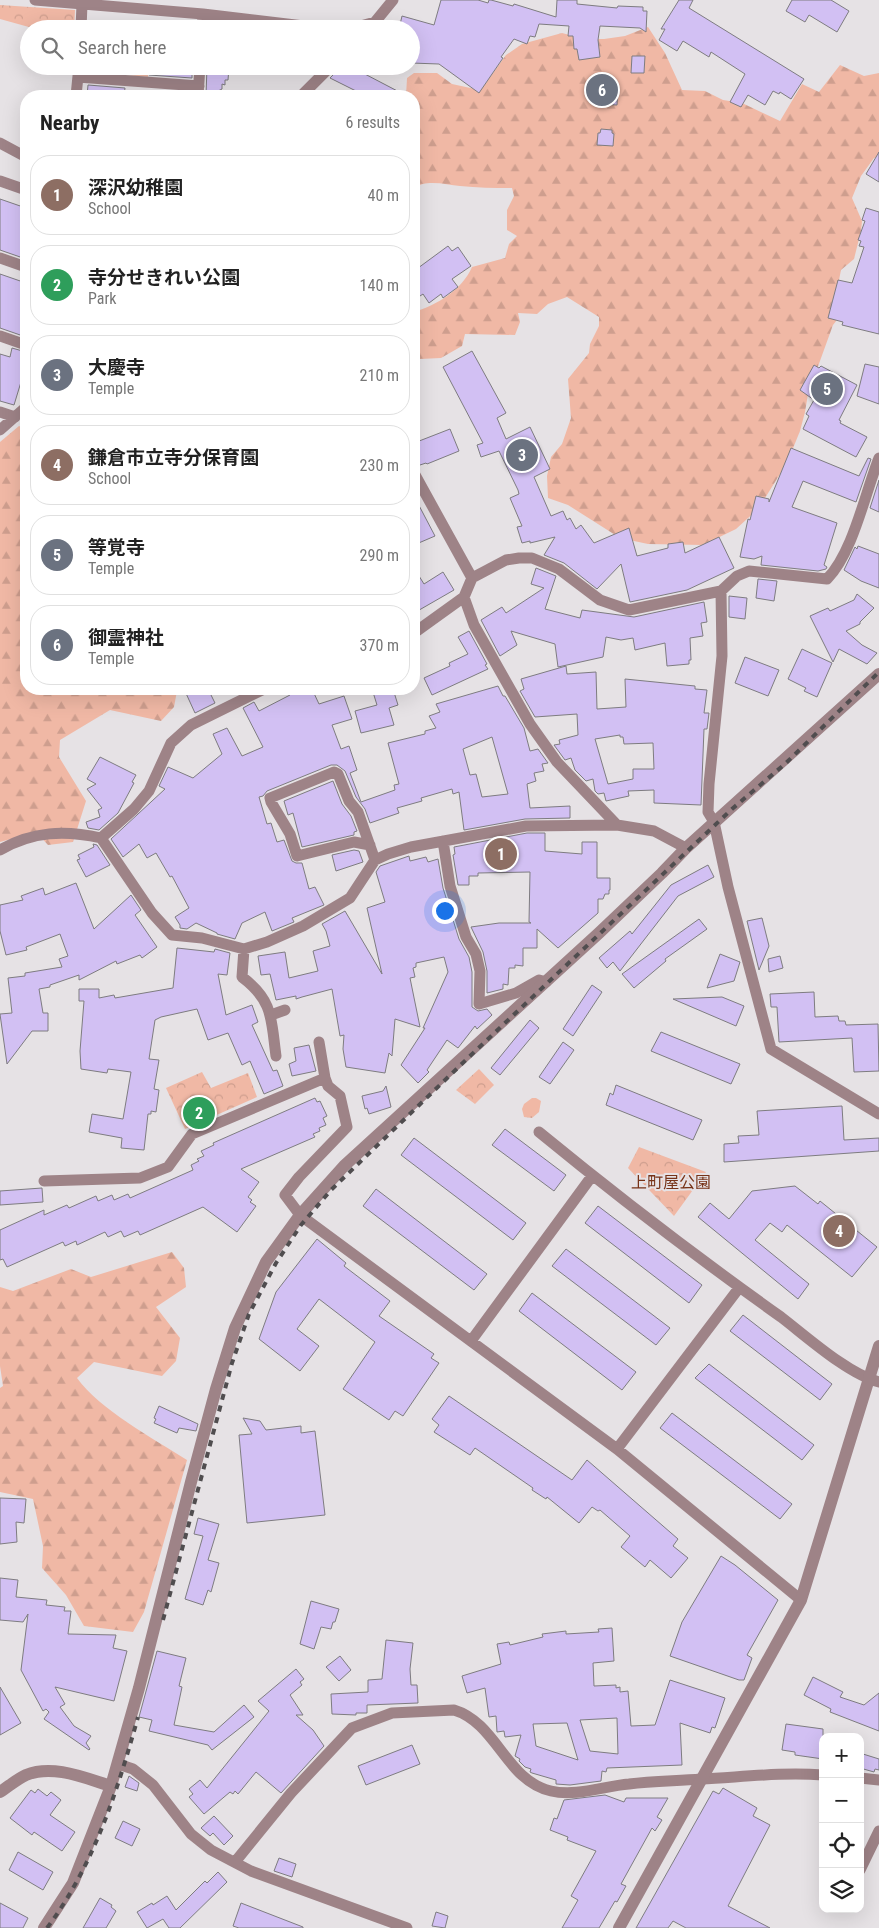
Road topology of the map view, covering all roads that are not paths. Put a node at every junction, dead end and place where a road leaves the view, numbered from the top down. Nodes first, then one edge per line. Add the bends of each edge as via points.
1 (35, 0) edge
2 (393, 0) edge
3 (82, 4) junction
4 (203, 14) junction
5 (81, 20) edge
6 (203, 20) edge
7 (253, 20) edge
8 (377, 20) edge
9 (78, 75) edge
10 (97, 75) edge
11 (200, 75) edge
12 (322, 75) edge
13 (76, 90) edge
14 (193, 90) edge
15 (199, 90) edge
16 (306, 90) edge
17 (0, 143) edge
18 (20, 154) edge
19 (0, 181) edge
20 (20, 188) edge
21 (0, 258) edge
22 (20, 266) edge
23 (0, 336) edge
24 (20, 344) edge
25 (0, 412) edge
26 (20, 412) edge
27 (15, 417) junction
28 (0, 430) edge
29 (879, 458) edge
30 (420, 484) edge
31 (472, 578) junction
32 (721, 591) junction
33 (464, 597) junction
34 (420, 629) edge
35 (879, 674) edge
36 (252, 695) edge
37 (714, 822) junction
38 (617, 825) junction
39 (101, 838) junction
40 (443, 841) junction
41 (370, 845) junction
42 (686, 848) junction
43 (0, 850) edge
44 (375, 860) junction
45 (244, 949) junction
46 (546, 982) junction
47 (285, 1010) dead end
48 (271, 1015) junction
49 (319, 1042) dead end
50 (276, 1056) dead end
51 (326, 1078) junction
52 (879, 1114) edge
53 (539, 1132) dead end
54 (592, 1176) junction
55 (44, 1181) dead end
56 (300, 1215) junction
57 (739, 1288) junction
58 (471, 1342) junction
59 (879, 1346) edge
60 (874, 1380) edge
61 (617, 1449) junction
62 (800, 1600) junction
63 (118, 1764) junction
64 (819, 1775) edge
65 (864, 1778) edge
66 (703, 1779) junction
67 (879, 1780) edge
68 (111, 1786) junction
69 (0, 1792) edge
70 (879, 1831) edge
71 (235, 1862) junction
72 (861, 1868) edge
73 (44, 1928) edge
74 (407, 1928) edge
75 (619, 1928) edge

1 - 3 street
2 - 8 street
3 - 4 street
3 - 5 street
4 - 6 street
4 - 7 street
9 - 13 street
10 - 14 street
11 - 15 street
12 - 16 street
17 - 18 street
19 - 20 street
21 - 22 street
23 - 24 street
25 - 27 street
26 - 27 street
27 - 28 street
29 - 32 street via 847,545 836,570 827,579 749,571 737,576
30 - 31 street
31 - 32 street via 506,560 532,558 558,569 600,600 628,610
31 - 33 street
32 - 37 street via 722,656 708,812
33 - 34 street
33 - 38 street via 474,625 530,724 557,762
35 - 37 street
36 - 39 street via 191,726 171,743 149,791
37 - 42 street
37 - 52 street via 771,1049
38 - 40 street via 526,826
38 - 42 street via 654,831
39 - 43 street via 62,832 37,836
39 - 45 street via 152,912 172,935 202,938
40 - 44 street via 411,847
40 - 46 street via 450,886 480,971 479,1004 516,993 539,980
41 - 41 street via 358,812 334,772 270,798 290,834 297,856 354,842
41 - 44 street
42 - 46 street
44 - 45 street via 350,898 303,926
45 - 48 street via 242,978 264,999
46 - 56 street via 344,1166
47 - 48 street
48 - 50 street
49 - 51 street
51 - 55 street via 192,1134 168,1167 140,1178
51 - 56 street via 328,1086 340,1096 347,1127 285,1196
53 - 54 street
54 - 57 street
54 - 58 street
56 - 58 street
56 - 63 street via 266,1262 235,1328 191,1482
57 - 60 street via 840,1361
57 - 61 street
58 - 61 street
59 - 60 street
60 - 62 street
61 - 62 street
62 - 66 street
63 - 68 street
63 - 71 street via 133,1769 153,1785 200,1843
64 - 66 street
65 - 67 street
66 - 71 street via 609,1786 575,1793 549,1791 524,1777 490,1735 464,1713 454,1710 392,1713 352,1728 291,1793
66 - 75 street
68 - 69 street via 64,1772 45,1772 27,1775
68 - 73 street via 73,1883
70 - 72 street
71 - 74 street via 251,1871

